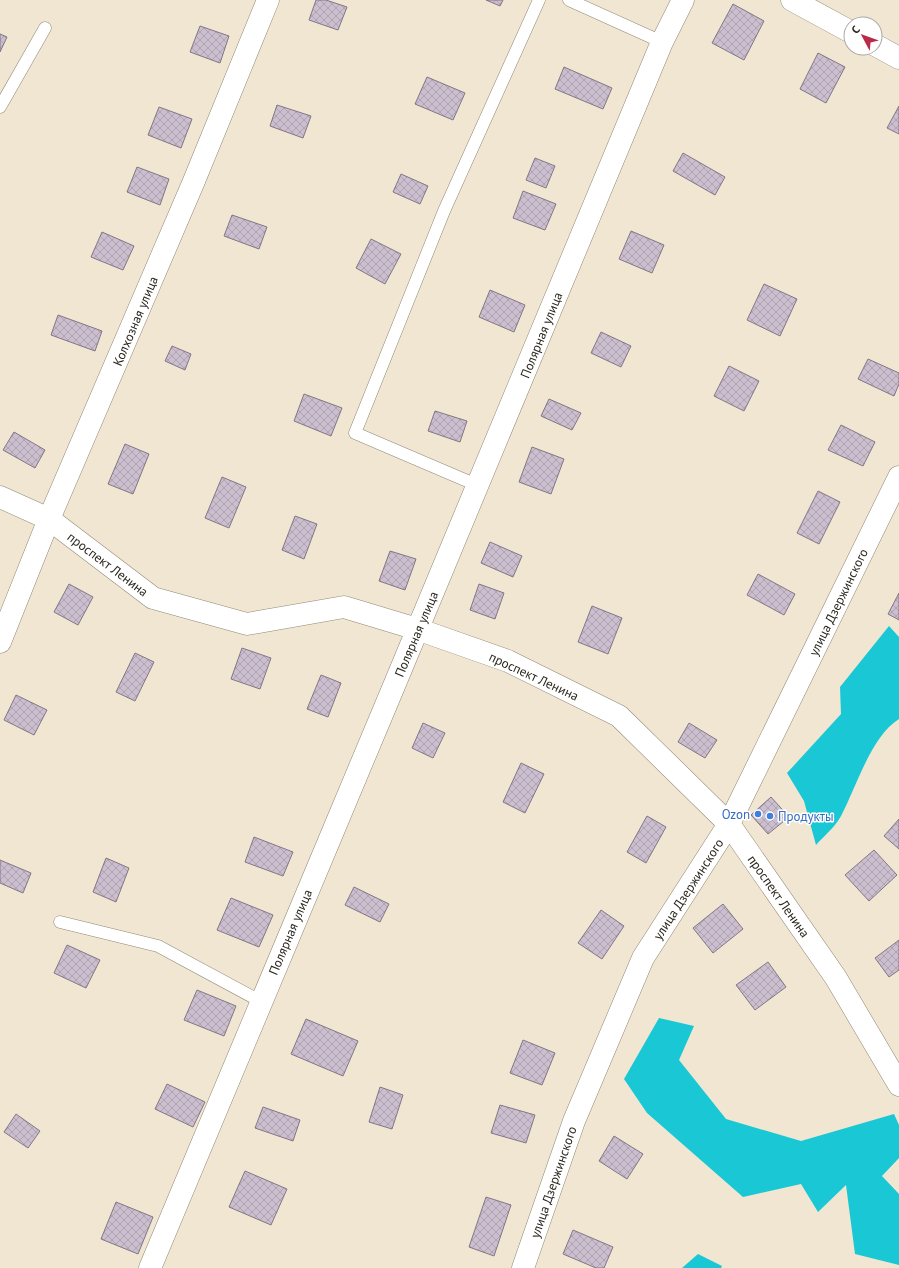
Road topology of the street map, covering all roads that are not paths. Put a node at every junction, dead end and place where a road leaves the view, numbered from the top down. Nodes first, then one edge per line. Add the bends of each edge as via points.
1 (268, 0) edge
2 (539, 0) edge
3 (569, 0) edge
4 (683, 0) edge
5 (792, 0) edge
6 (45, 28) dead end
7 (843, 28) edge
8 (662, 42) junction
9 (883, 49) edge
10 (899, 58) edge
11 (0, 106) edge
12 (899, 477) edge
13 (479, 486) junction
14 (0, 497) edge
15 (49, 519) junction
16 (417, 629) junction
17 (0, 642) edge
18 (729, 824) junction
19 (60, 922) dead end
20 (262, 1002) junction
21 (899, 1085) edge
22 (150, 1268) edge
23 (523, 1268) edge

1 - 15 street, Колхозная улица via 191,189
2 - 13 lane via 444,211 355,433
3 - 8 lane
4 - 8 street, Полярная улица
5 - 7 street
6 - 11 lane
8 - 13 street, Полярная улица
9 - 10 street
12 - 18 street, улица Дзержинского
13 - 16 street, Полярная улица
14 - 15 street, проспект Ленина
15 - 16 street, проспект Ленина via 153,598 247,624 344,606
15 - 17 street, Колхозная улица
16 - 18 street, проспект Ленина via 508,661 618,716
16 - 20 street, Полярная улица
18 - 21 street, проспект Ленина via 836,978
18 - 23 street, улица Дзержинского via 643,958 574,1121
19 - 20 lane via 158,946
20 - 22 street, Полярная улица

